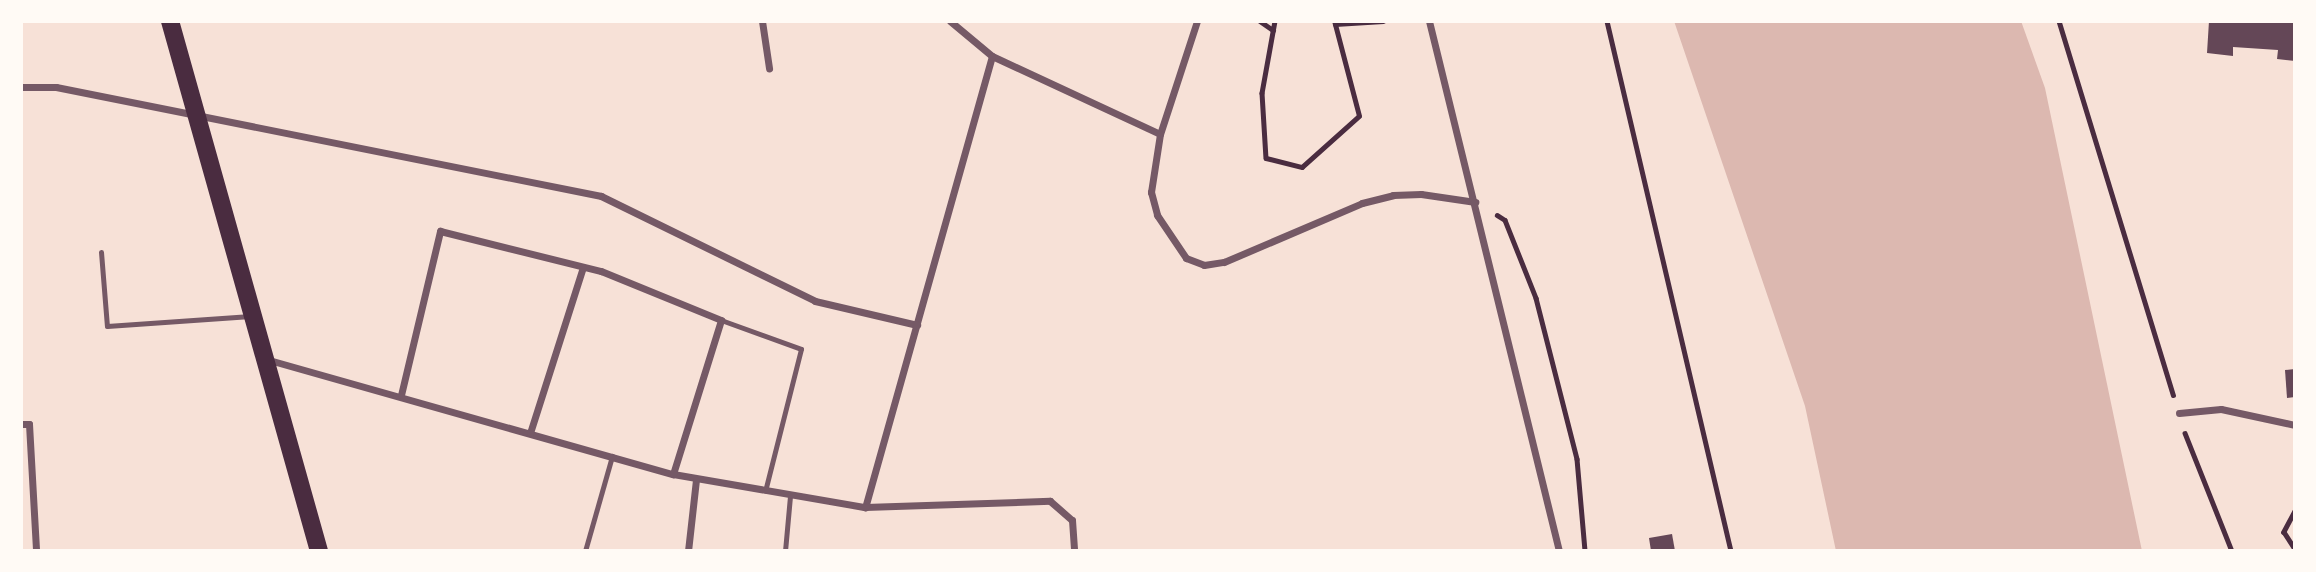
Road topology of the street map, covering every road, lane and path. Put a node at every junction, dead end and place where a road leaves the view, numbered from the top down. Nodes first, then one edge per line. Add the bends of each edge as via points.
1 (170, 21) edge
2 (762, 21) edge
3 (950, 21) edge
4 (1196, 21) edge
5 (1260, 21) edge
6 (1275, 21) edge
7 (1382, 21) edge
8 (1429, 21) edge
9 (1607, 21) edge
10 (2059, 21) edge
11 (1334, 23) edge
12 (1273, 30) junction
13 (992, 56) junction
14 (769, 68) dead end
15 (21, 87) edge
16 (198, 117) junction
17 (1160, 134) junction
18 (1475, 202) junction
19 (101, 252) dead end
20 (583, 267) junction
21 (256, 315) junction
22 (721, 320) junction
23 (918, 325) junction
24 (268, 360) junction
25 (401, 395) junction
26 (2179, 413) junction
27 (21, 424) edge
28 (2295, 425) edge
29 (530, 433) junction
30 (612, 456) junction
31 (673, 474) junction
32 (696, 480) junction
33 (765, 491) junction
34 (790, 496) junction
35 (865, 507) junction
36 (2295, 511) edge
37 (2295, 550) edge
38 (36, 551) edge
39 (319, 551) edge
40 (585, 551) edge
41 (688, 551) edge
42 (785, 551) edge
43 (1074, 551) edge
44 (1559, 551) edge
45 (1585, 551) edge
46 (1731, 551) edge
47 (2232, 551) edge

1 - 16 main road
2 - 14 street
3 - 13 street
4 - 17 street
5 - 12 path
6 - 12 path
7 - 11 path
8 - 18 street
9 - 46 path
10 - 26 path
11 - 12 path via 1359,116 1302,167 1266,158 1262,93
13 - 17 street
13 - 23 street
15 - 16 street via 56,87
16 - 21 main road
16 - 23 street via 601,195 815,301
17 - 18 street via 1151,192 1157,215 1186,258 1204,265 1224,262 1362,203 1393,195
18 - 44 street
18 - 45 path via 1505,220 1536,298 1577,459
19 - 21 lane via 107,326
20 - 22 street
20 - 25 street via 440,231
20 - 29 street
21 - 24 main road
22 - 31 street
22 - 33 lane via 801,349
23 - 35 street
24 - 25 street
24 - 39 main road
25 - 29 street
26 - 28 street via 2221,409
26 - 47 path
27 - 38 street via 29,424
29 - 30 street
30 - 31 street
30 - 40 lane
31 - 32 street
32 - 33 street via 719,480
32 - 41 street
33 - 34 street
34 - 35 street
34 - 42 lane
35 - 43 street via 1049,502 1072,520
36 - 37 path via 2284,531

